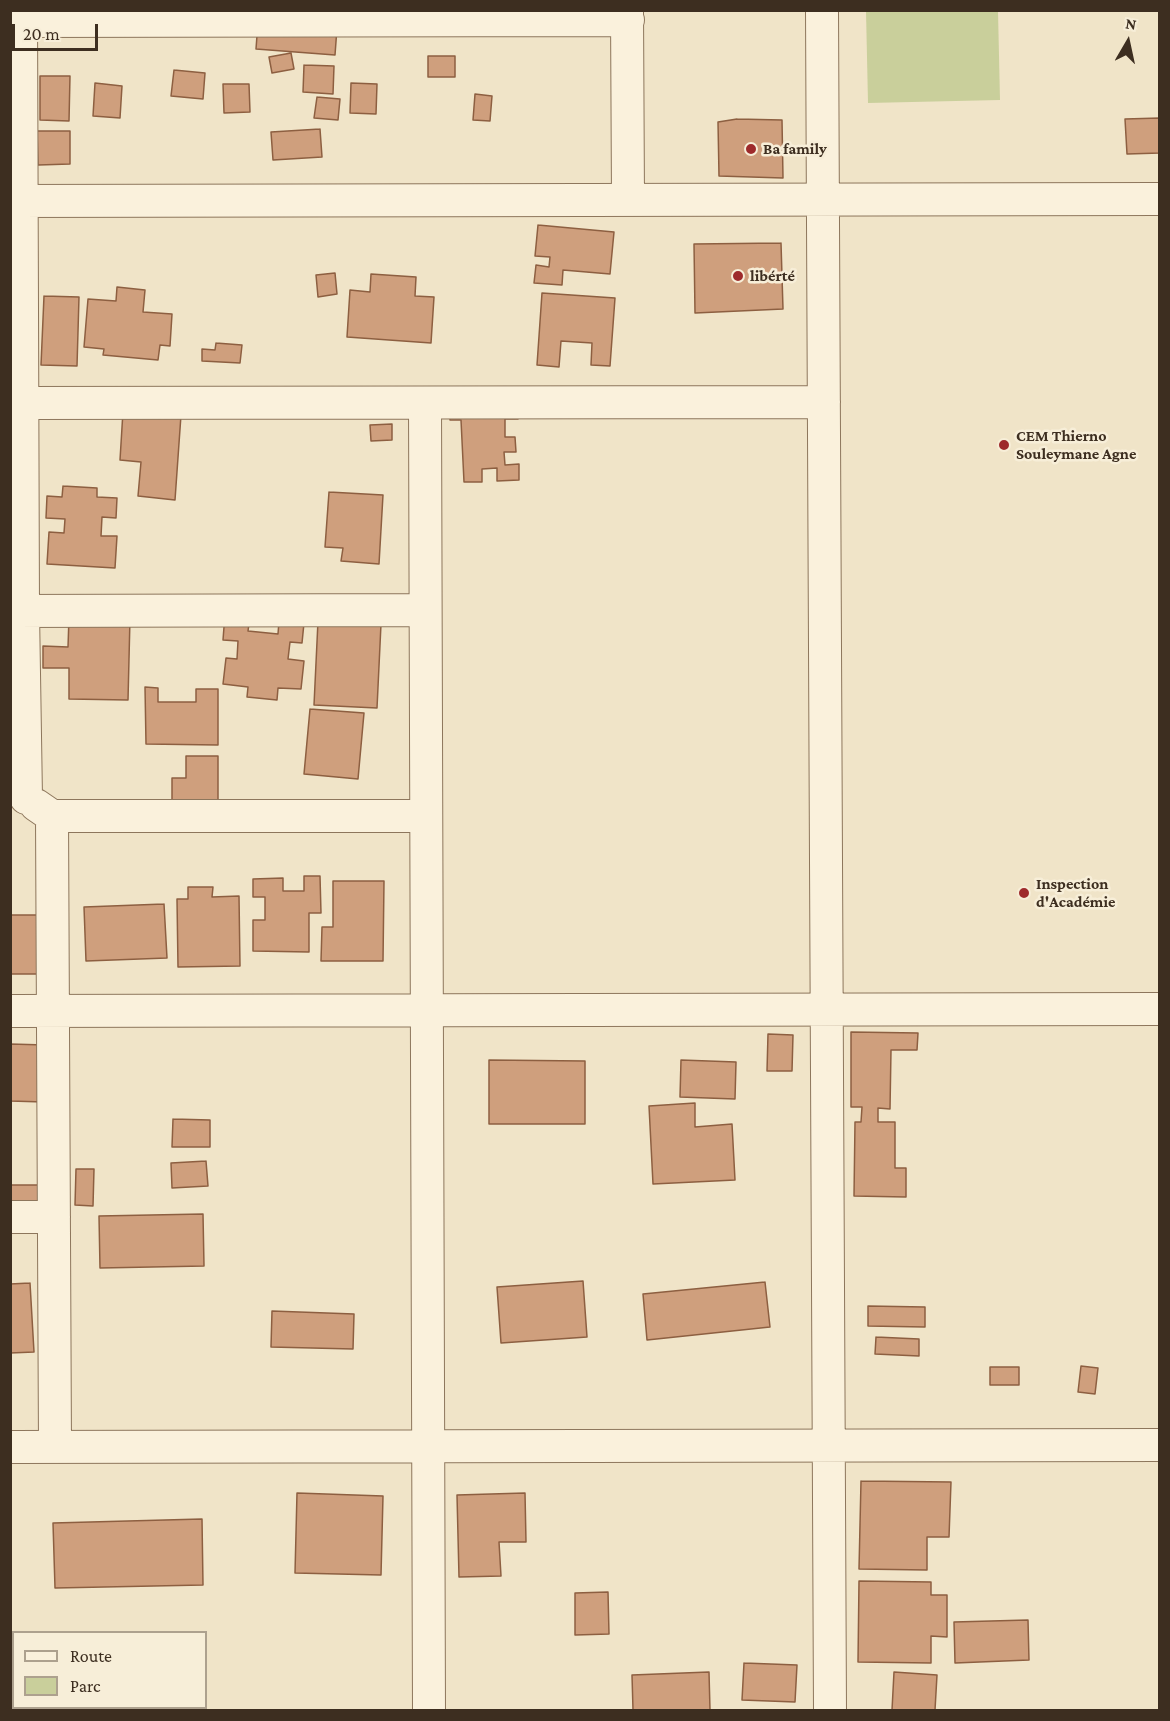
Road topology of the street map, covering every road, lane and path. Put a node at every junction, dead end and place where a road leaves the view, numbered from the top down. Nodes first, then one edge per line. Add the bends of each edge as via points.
1 (822, 10) edge
2 (627, 15) edge
3 (21, 16) edge
4 (1160, 199) edge
5 (628, 200) junction
6 (823, 200) junction
7 (16, 201) edge
8 (824, 402) junction
9 (425, 403) junction
10 (22, 404) junction
11 (17, 610) edge
12 (425, 610) junction
13 (18, 798) edge
14 (52, 816) junction
15 (426, 816) junction
16 (1160, 1009) edge
17 (427, 1010) junction
18 (827, 1010) junction
19 (10, 1011) edge
20 (53, 1011) junction
21 (10, 1217) edge
22 (54, 1217) junction
23 (1160, 1445) edge
24 (428, 1446) junction
25 (829, 1446) junction
26 (10, 1447) edge
27 (55, 1447) junction
28 (429, 1710) edge
29 (830, 1710) edge

1 - 6 street
2 - 3 street
2 - 5 street
3 - 7 street
4 - 6 street
5 - 6 street
5 - 7 street
6 - 8 street
7 - 10 street
8 - 9 street
8 - 18 street
9 - 10 street
9 - 12 street
10 - 11 street
11 - 12 street
11 - 13 street
12 - 15 street
13 - 14 street
14 - 15 street
14 - 20 street
15 - 17 street
16 - 18 street
17 - 18 street
17 - 20 street
17 - 24 street
18 - 25 street
19 - 20 street
20 - 22 street
21 - 22 street
22 - 27 street
23 - 25 street
24 - 25 street
24 - 27 street
24 - 28 street
25 - 29 street
26 - 27 street

